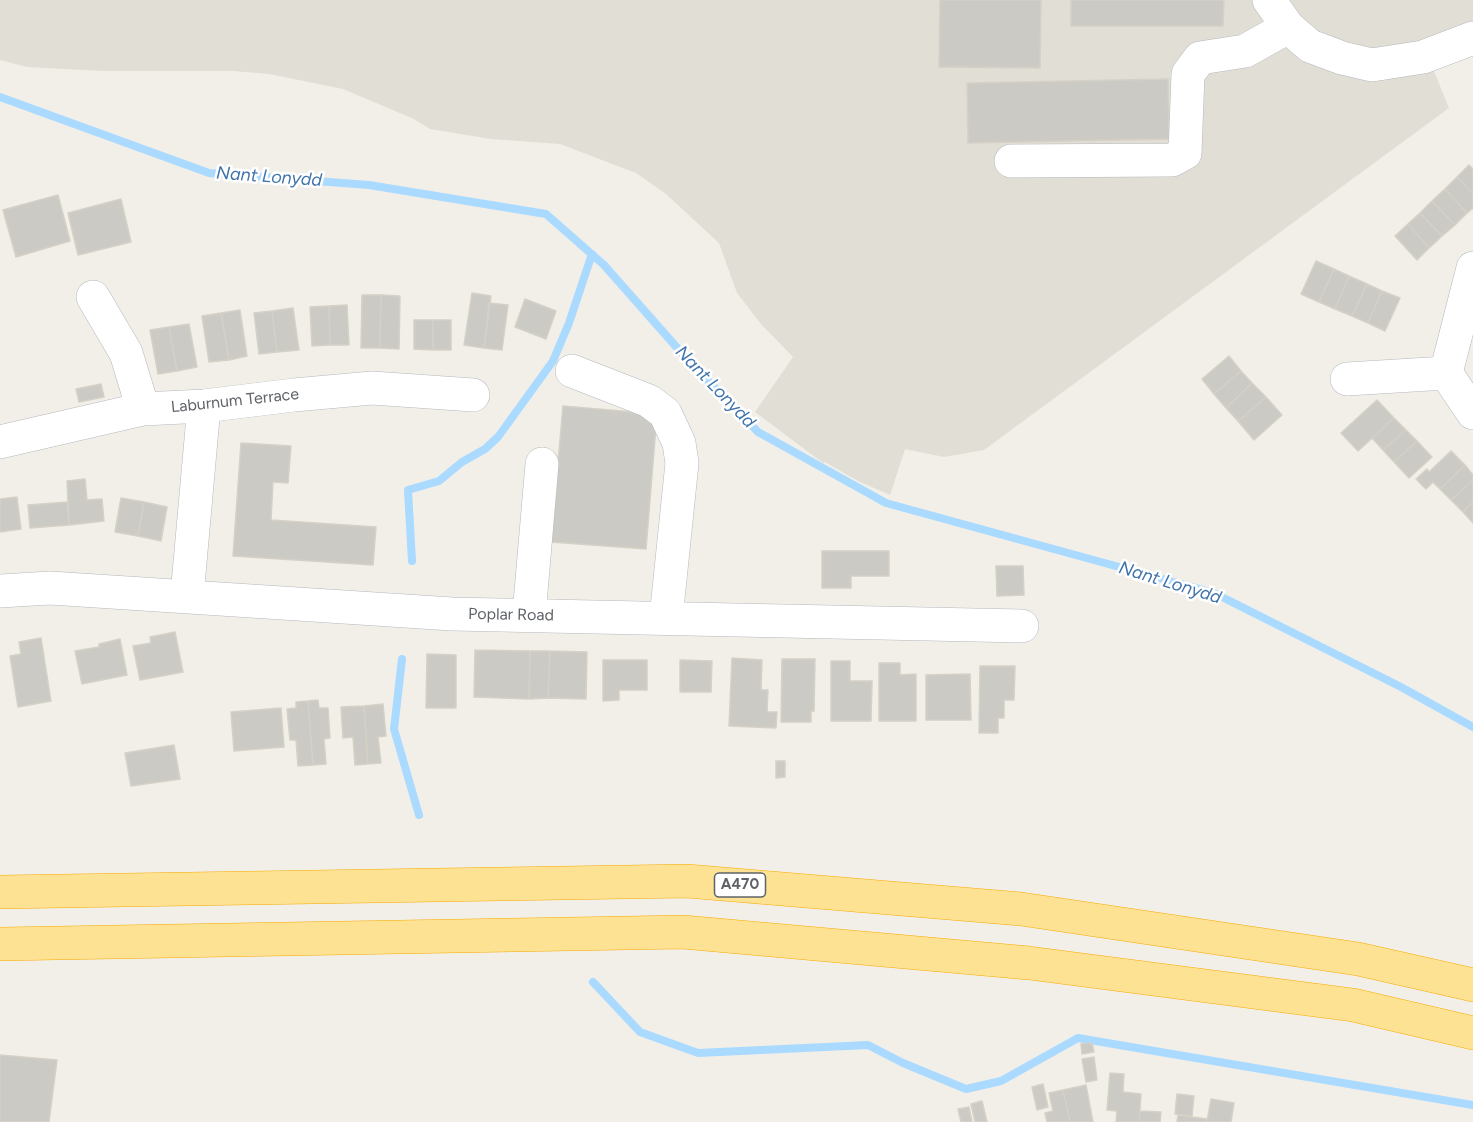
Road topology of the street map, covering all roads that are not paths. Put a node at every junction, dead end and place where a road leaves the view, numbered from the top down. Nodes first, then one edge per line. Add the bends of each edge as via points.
1 (1269, 0) edge
2 (1288, 27) junction
3 (1473, 38) edge
4 (1011, 161) dead end
5 (1473, 268) edge
6 (93, 297) dead end
7 (572, 371) dead end
8 (1446, 373) junction
9 (1347, 379) dead end
10 (472, 395) dead end
11 (204, 406) junction
12 (143, 409) junction
13 (1473, 413) edge
14 (0, 442) edge
15 (542, 464) dead end
16 (0, 591) edge
17 (187, 596) junction
18 (529, 615) junction
19 (666, 618) junction
20 (1022, 626) dead end
21 (0, 892) edge
22 (0, 944) edge
23 (1473, 985) edge
24 (1473, 1033) edge

1 - 2 street
2 - 3 street via 1310,46 1372,65 1423,57
2 - 4 street via 1245,51 1200,58 1188,74 1185,153 1172,160
5 - 8 street
6 - 12 street via 126,353
7 - 19 street via 650,401 665,413 679,442 682,463
8 - 9 street
8 - 13 street
10 - 11 street, Laburnum Terrace via 372,388
11 - 12 street, Laburnum Terrace
11 - 17 street
12 - 14 street, Laburnum Terrace
15 - 18 street
16 - 17 street, Poplar Road via 50,588
17 - 18 street, Poplar Road via 452,614
18 - 19 street, Poplar Road
19 - 20 street, Poplar Road
21 - 23 highway, A470 via 687,880 1021,909 1358,959
22 - 24 highway via 683,932 1041,964 1353,1005

